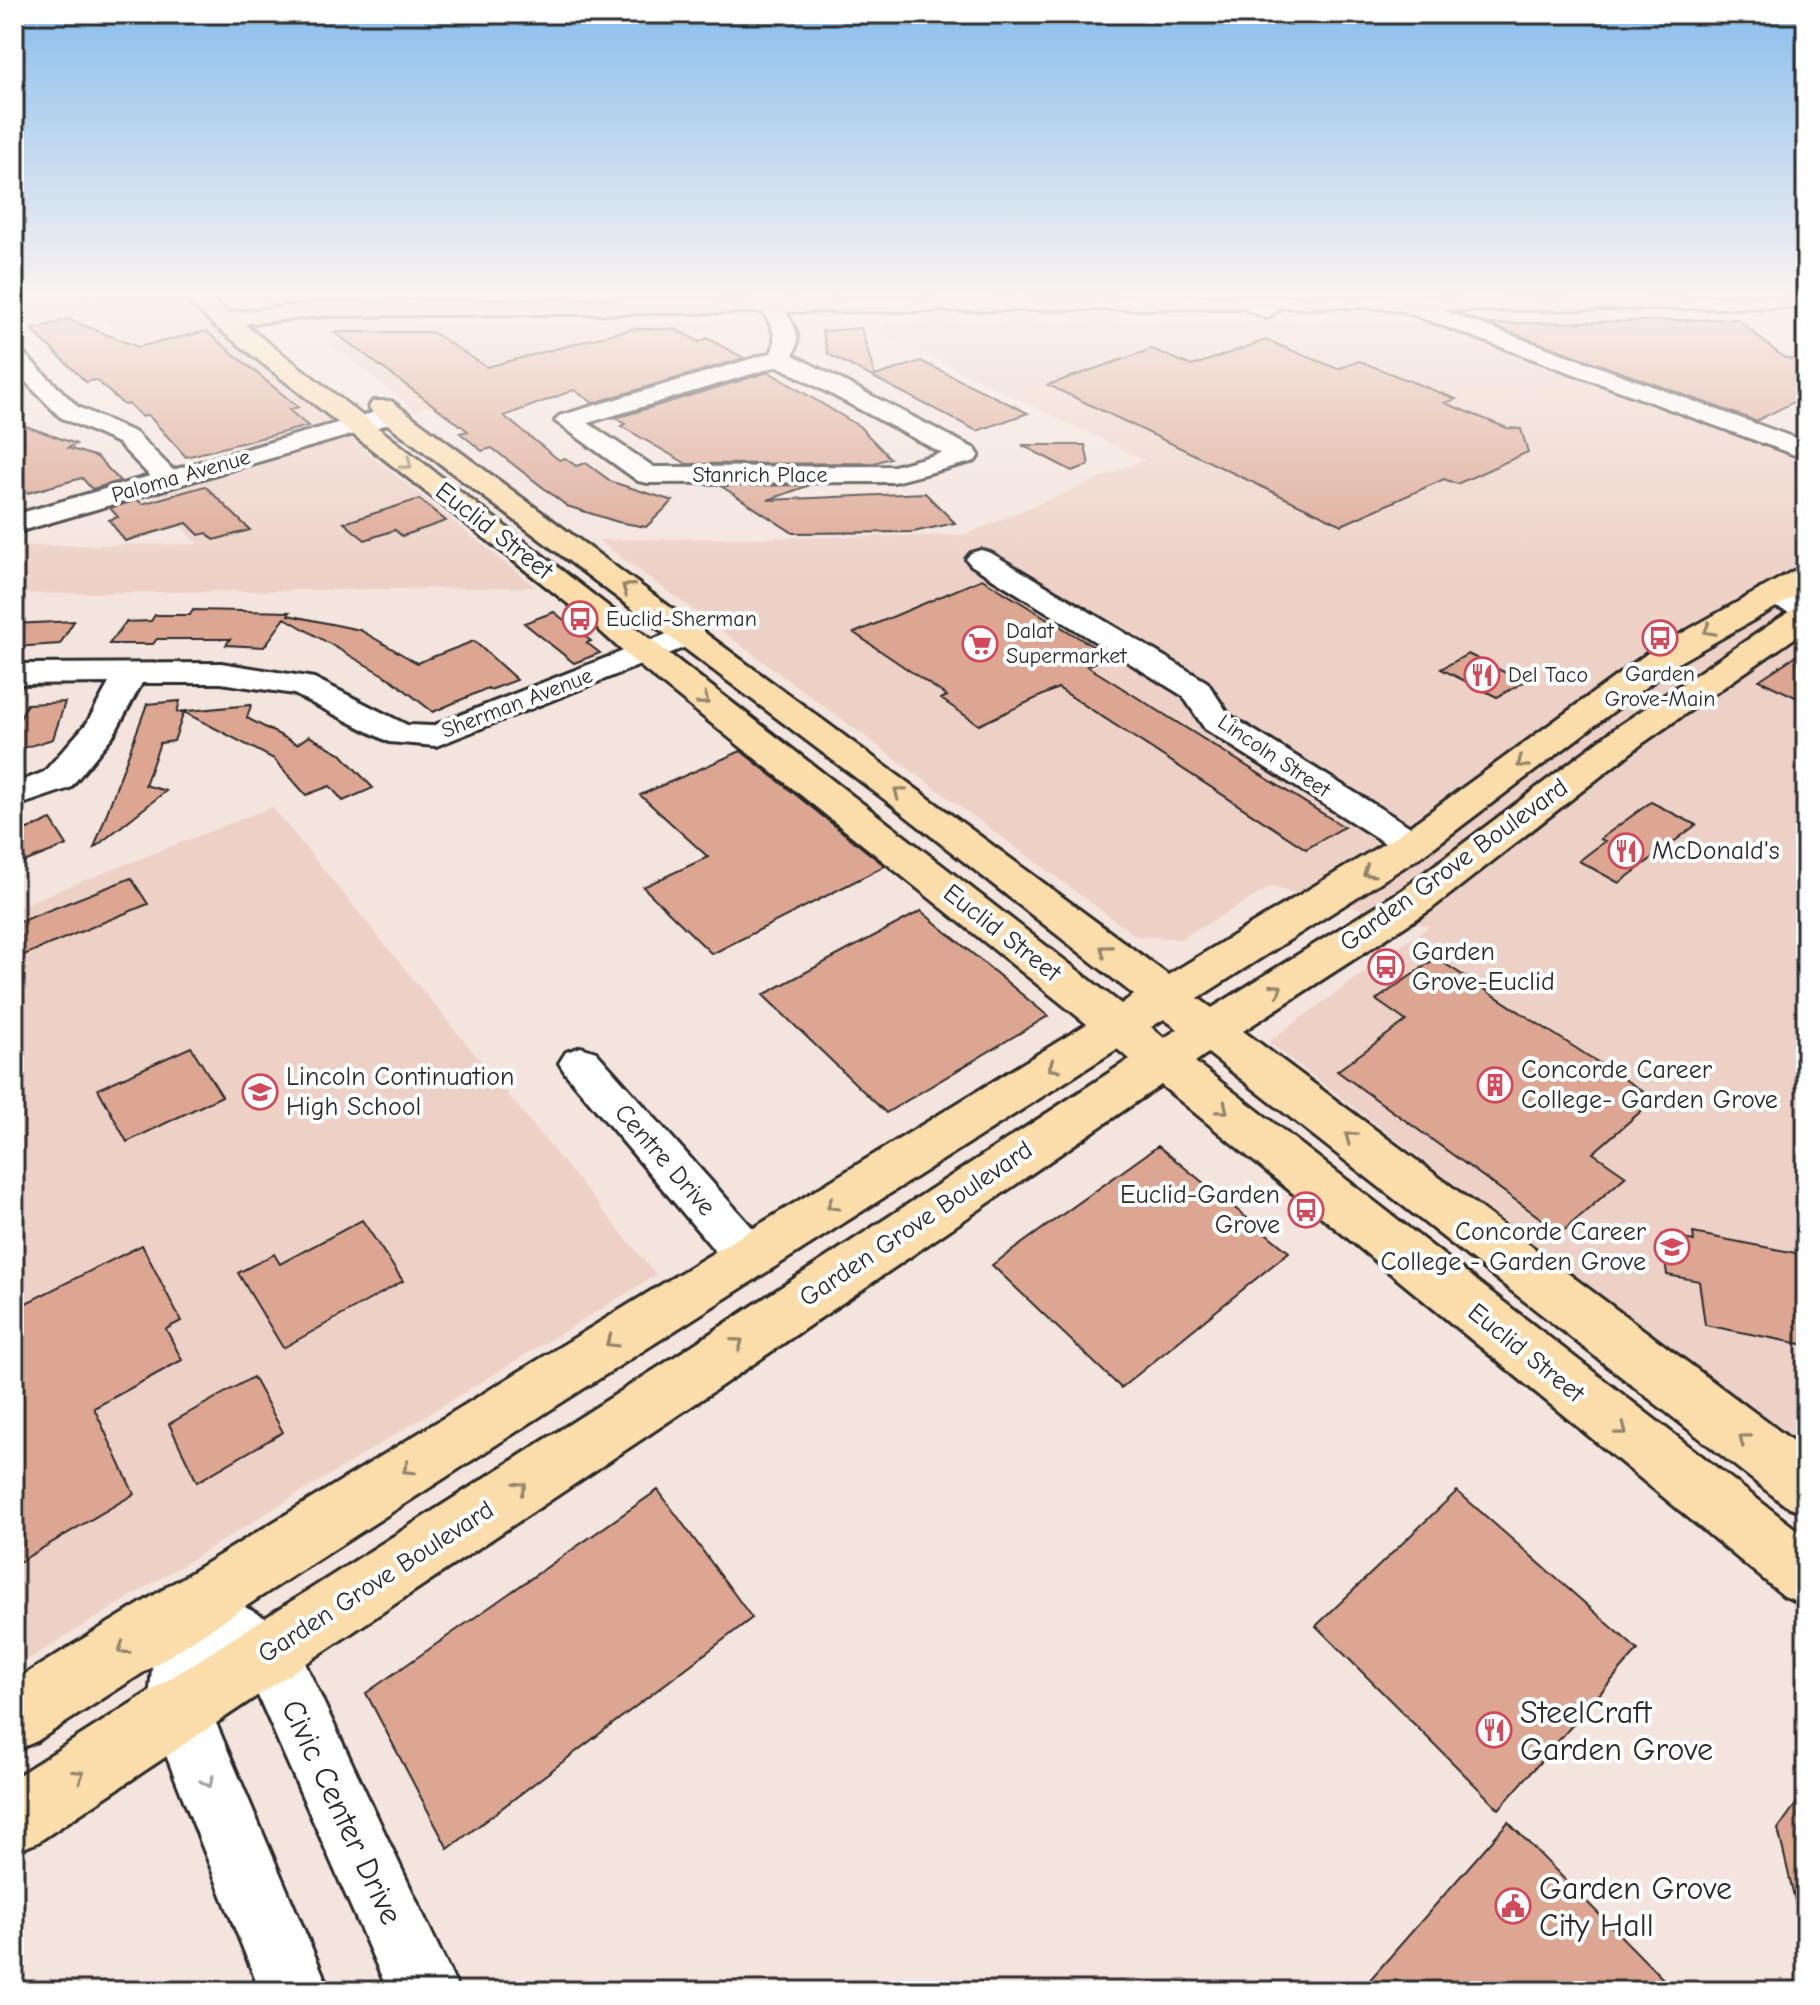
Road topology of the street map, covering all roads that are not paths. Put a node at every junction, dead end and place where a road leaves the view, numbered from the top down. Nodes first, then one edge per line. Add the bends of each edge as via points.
1 (48, 391) edge
2 (313, 391) edge
3 (360, 391) dead end
4 (670, 391) edge
5 (842, 391) edge
6 (1642, 391) edge
7 (393, 415) junction
8 (358, 426) junction
9 (1806, 451) edge
10 (168, 480) junction
11 (14, 524) edge
12 (981, 559) dead end
13 (1806, 577) edge
14 (1771, 595) junction
15 (1806, 612) edge
16 (690, 634) junction
17 (643, 652) junction
18 (132, 672) junction
19 (14, 674) edge
20 (14, 796) edge
21 (1412, 844) junction
22 (1167, 998) junction
23 (1119, 1026) junction
24 (1211, 1031) junction
25 (1162, 1061) junction
26 (581, 1063) dead end
27 (749, 1257) junction
28 (1806, 1486) edge
29 (1806, 1575) edge
30 (188, 1607) junction
31 (269, 1652) junction
32 (179, 1710) junction
33 (14, 1718) edge
34 (14, 1818) edge
35 (295, 1991) edge
36 (424, 1991) edge

1 - 10 street via 69,412 127,438
2 - 8 main road, Euclid Street
3 - 7 main road, Euclid Street
4 - 5 street, Stanrich Place via 568,421 648,475 894,474 966,455
6 - 9 street
7 - 8 street, Paloma Avenue
16 -> 7 main road, Euclid Street
8 - 10 street, Paloma Avenue
8 -> 17 main road, Euclid Street
10 - 11 street, Paloma Avenue
12 - 21 street, Lincoln Street via 1195,689 1217,722
13 - 14 main road, Garden Grove Boulevard
14 - 15 street
14 -> 21 main road, Garden Grove Boulevard via 1664,657
24 -> 15 main road, Garden Grove Boulevard via 1416,900 1630,735
16 - 17 street, Sherman Avenue
22 -> 16 main road, Euclid Street
17 - 18 street, Sherman Avenue via 436,736 401,735 302,685 221,673
17 -> 23 main road, Euclid Street
18 - 19 street, Sherman Avenue
18 - 20 street via 102,727 57,780
21 -> 22 main road, Garden Grove Boulevard
22 - 23 main road, Garden Grove Boulevard
22 - 24 main road, Euclid Street
23 - 25 main road, Euclid Street
23 -> 27 main road, Garden Grove Boulevard
24 - 25 main road, Garden Grove Boulevard
28 -> 24 main road, Euclid Street
25 -> 29 main road, Euclid Street
31 -> 25 main road, Garden Grove Boulevard
26 - 27 street, Centre Drive
27 -> 30 main road, Garden Grove Boulevard
30 - 31 street
30 - 32 street
30 -> 33 main road, Garden Grove Boulevard
31 - 32 main road, Garden Grove Boulevard
31 - 36 street, Civic Center Drive
34 -> 32 main road, Garden Grove Boulevard
32 -> 35 street

